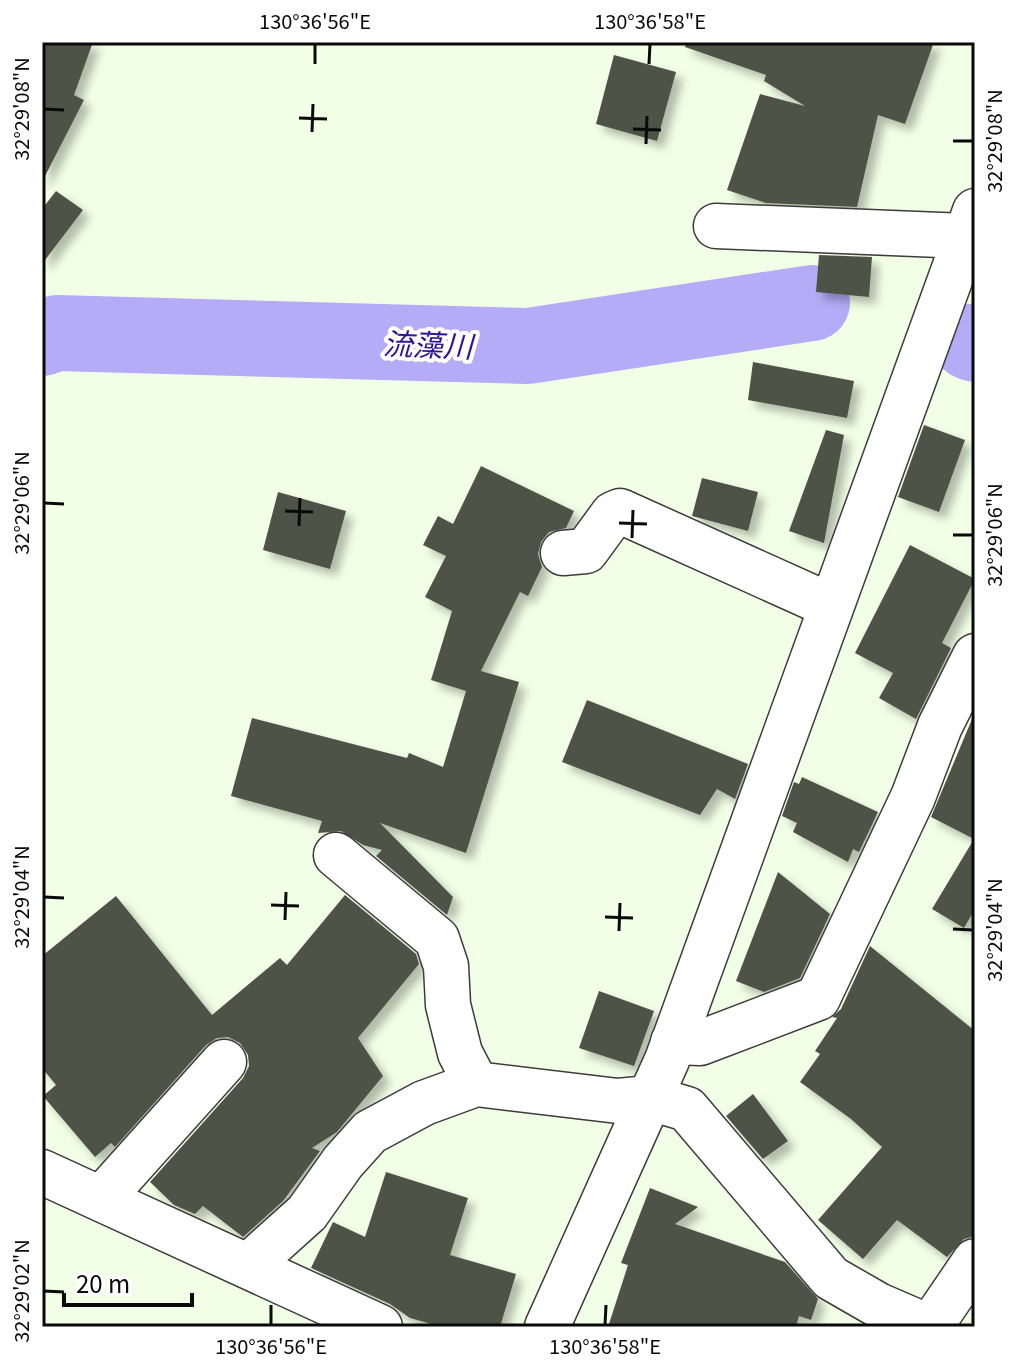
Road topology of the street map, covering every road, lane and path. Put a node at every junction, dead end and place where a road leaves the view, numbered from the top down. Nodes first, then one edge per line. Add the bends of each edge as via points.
1 (970, 223) edge
2 (716, 226) dead end
3 (563, 553) dead end
4 (831, 606) junction
5 (975, 656) edge
6 (336, 855) dead end
7 (673, 1042) junction
8 (224, 1062) dead end
9 (476, 1084) junction
10 (650, 1098) junction
11 (42, 1172) edge
12 (102, 1198) junction
13 (975, 1261) edge
14 (248, 1266) junction
15 (380, 1327) edge
16 (547, 1327) edge
17 (930, 1327) edge

1 - 2 street
1 - 4 street
3 - 4 street via 586,551 620,511
4 - 7 street
5 - 7 street via 818,998 700,1043
6 - 9 street via 437,939 457,1041
7 - 10 street
8 - 12 street
9 - 10 street via 618,1101
9 - 14 street via 424,1103 370,1132 307,1213
10 - 16 street
10 - 17 street via 687,1109 831,1278
11 - 12 street
12 - 14 street
13 - 17 street
14 - 15 street

